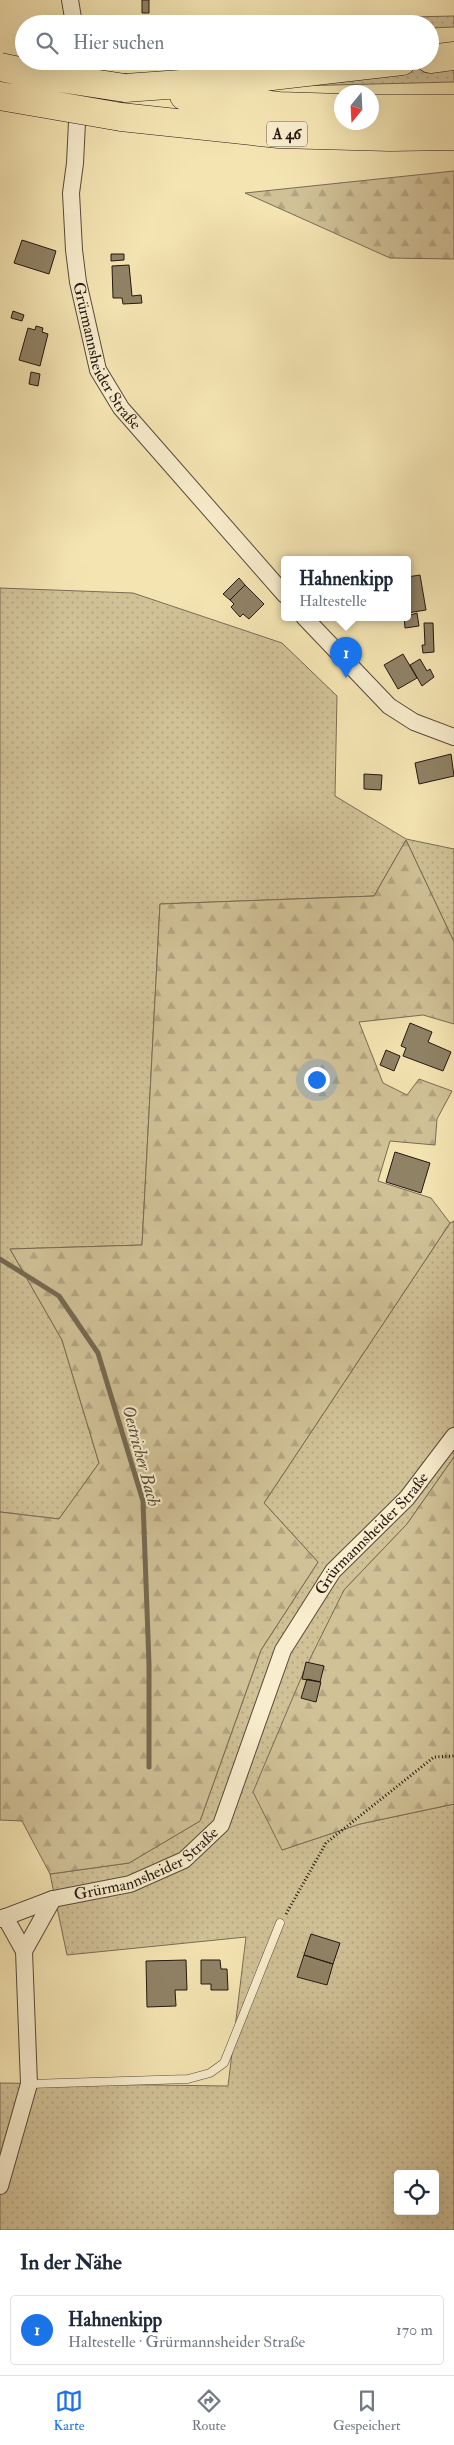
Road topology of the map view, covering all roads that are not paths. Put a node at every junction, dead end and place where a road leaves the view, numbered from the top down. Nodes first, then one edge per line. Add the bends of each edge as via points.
1 (70, 0) edge
2 (72, 15) edge
3 (454, 56) edge
4 (439, 58) edge
5 (0, 67) edge
6 (15, 70) edge
7 (18, 70) edge
8 (80, 70) edge
9 (324, 70) edge
10 (125, 88) junction
11 (0, 96) edge
12 (334, 108) edge
13 (379, 109) edge
14 (454, 109) edge
15 (454, 136) edge
16 (281, 590) edge
17 (308, 621) edge
18 (454, 737) edge
19 (454, 1436) edge
20 (53, 1899) junction
21 (2, 1918) edge
22 (280, 1923) road end
23 (24, 1951) junction
24 (29, 2084) junction
25 (0, 2186) edge

1 - 2 street
3 - 4 highway
5 - 6 highway, A 46, bridge
7 - 10 highway, A 46, bridge
8 - 16 street, Grürmannsheider Straße via 71,192 74,250 98,370 121,408
9 - 10 highway
10 - 12 highway, A 46 via 207,100
11 - 15 highway, A 46, bridge via 121,117 279,134
13 - 14 highway
17 - 18 street via 389,706 414,722
19 - 20 street, Grürmannsheider Straße via 407,1498 333,1571 283,1650 221,1825 184,1860 130,1884
20 - 21 street
20 - 23 street, Grürmannsheider Straße
21 - 23 street
22 - 24 lane via 224,2063 210,2074 188,2079
23 - 24 street
24 - 25 street

